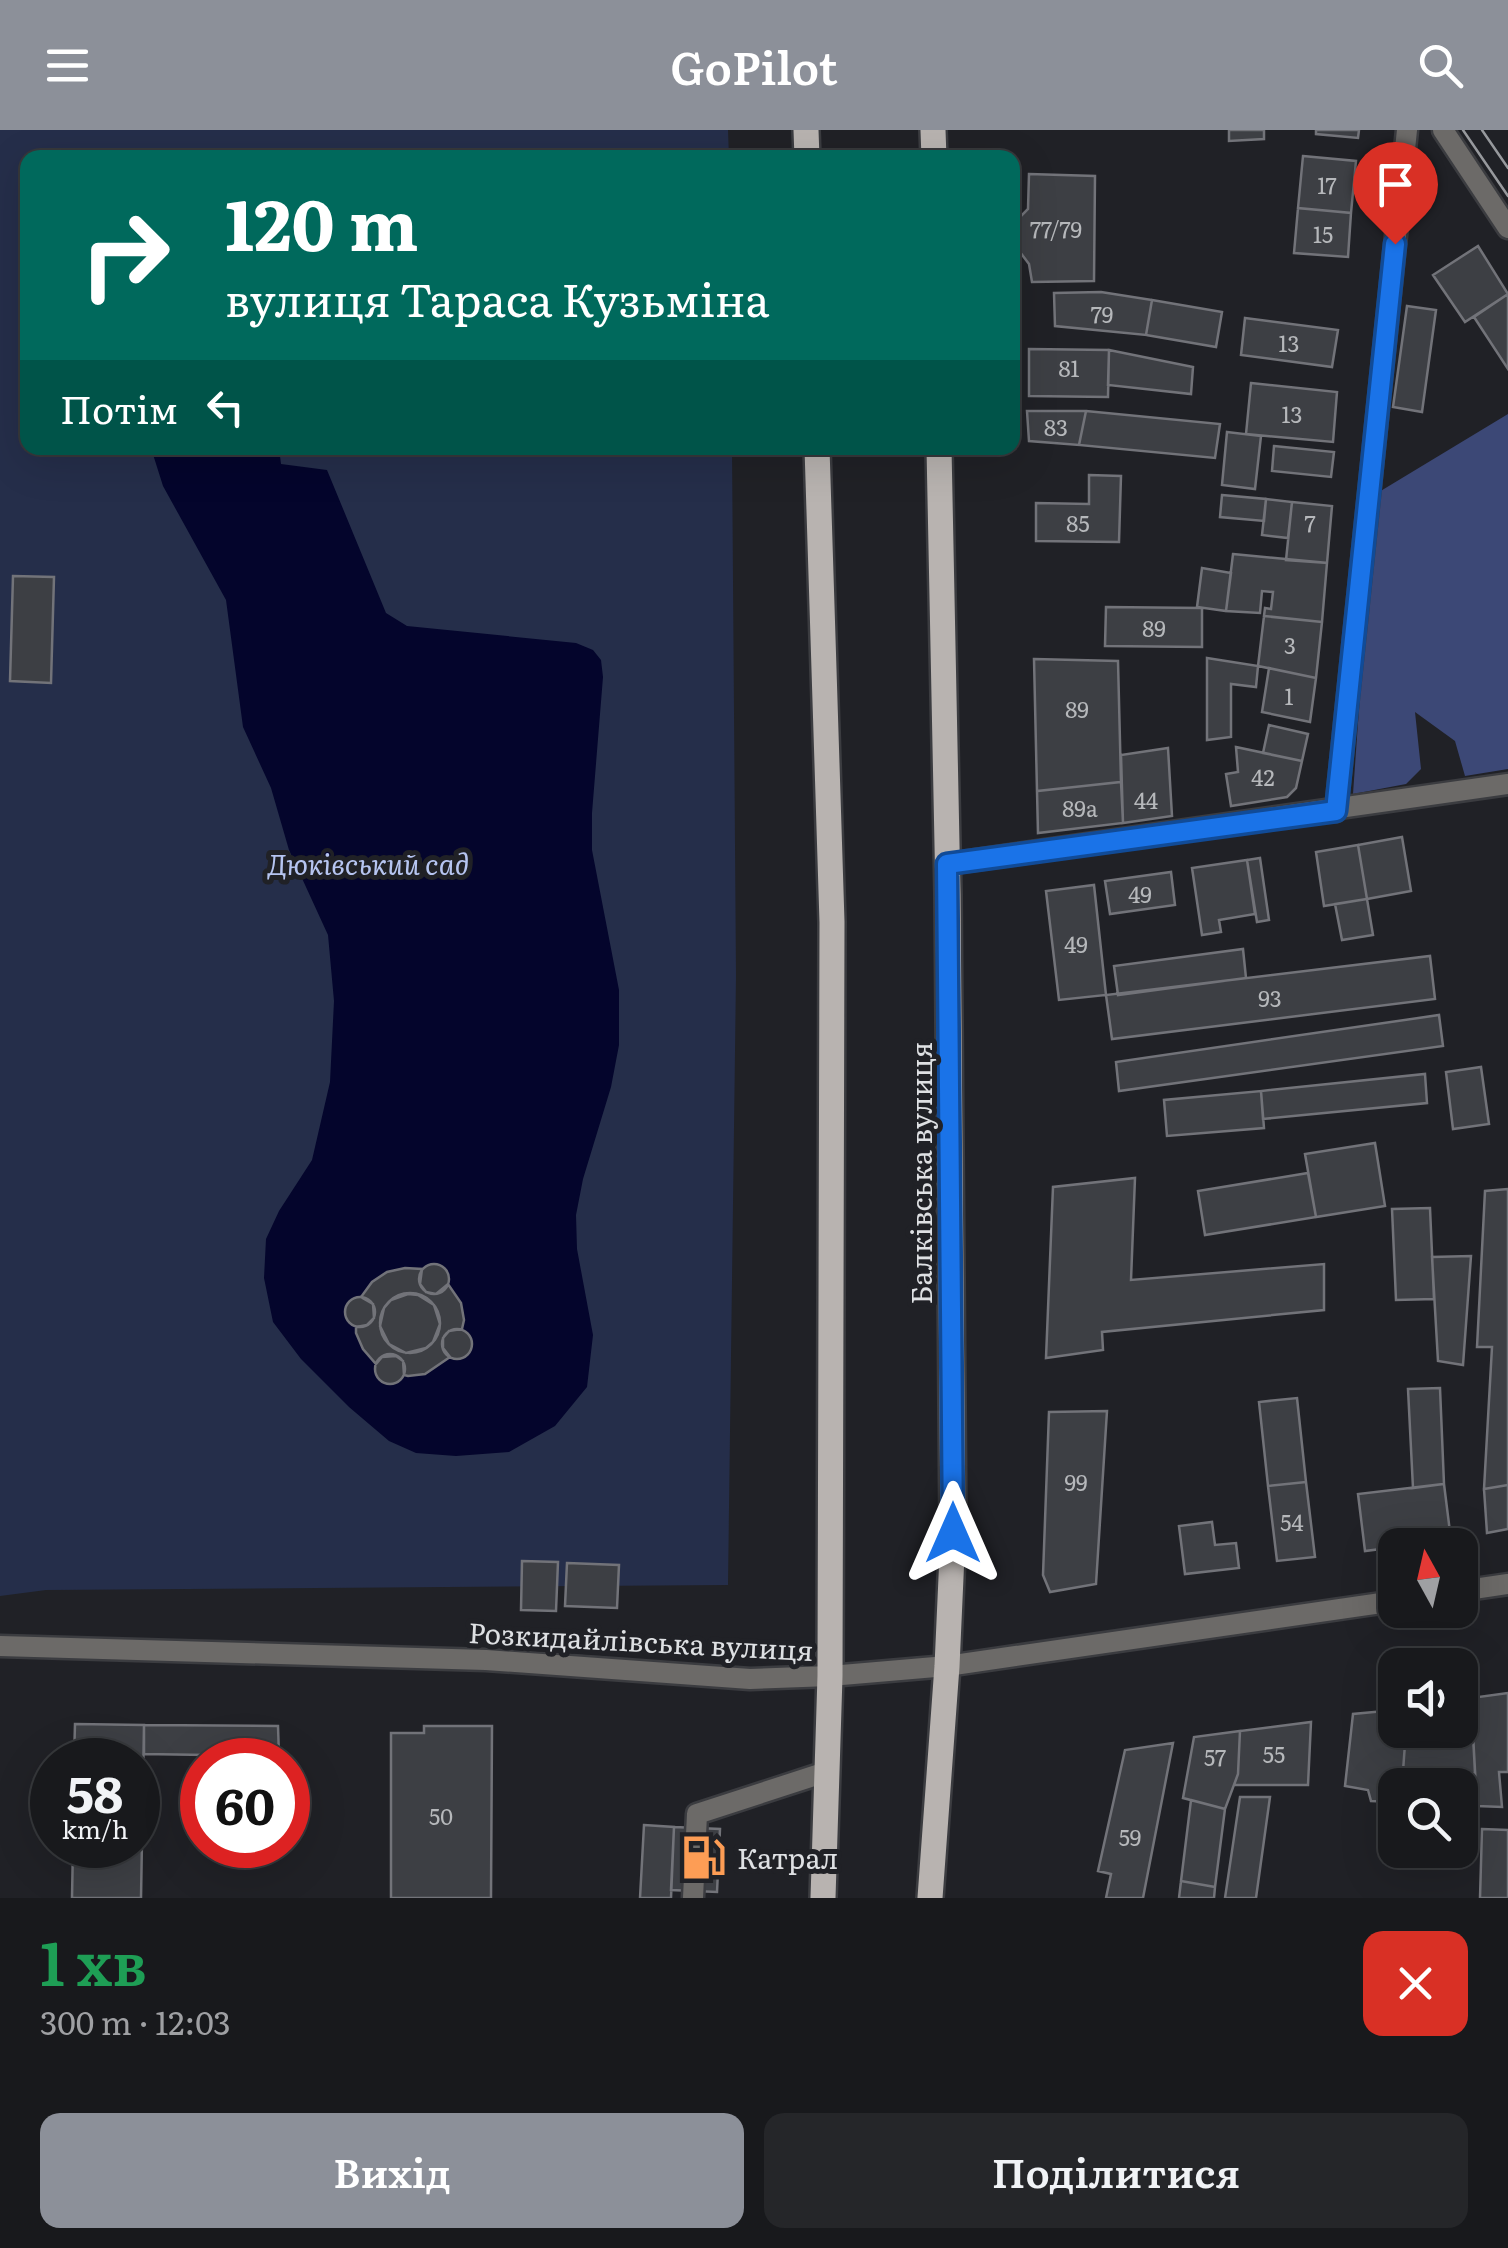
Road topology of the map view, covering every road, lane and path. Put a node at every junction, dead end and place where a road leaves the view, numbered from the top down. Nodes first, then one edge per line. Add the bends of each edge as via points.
1 (1407, 130) edge
2 (1443, 130) edge
3 (1508, 228) edge
4 (817, 455) edge
5 (939, 455) edge
6 (1508, 784) edge
7 (1336, 811) junction
8 (947, 864) junction
9 (1508, 1584) edge
10 (1478, 1588) edge
11 (1378, 1603) edge
12 (0, 1646) edge
13 (948, 1666) junction
14 (830, 1676) junction
15 (828, 1770) junction
16 (693, 1898) edge
17 (823, 1898) edge
18 (930, 1898) edge

1 - 7 street
2 - 3 street
4 - 14 main road via 832,922
5 - 8 main road, Балківська вулиця
6 - 7 street
7 - 8 street
8 - 13 main road, Балківська вулиця via 953,1533
9 - 10 street
11 - 13 street, Розкидайлівська вулиця
12 - 14 street, Розкидайлівська вулиця
13 - 14 street, Розкидайлівська вулиця
13 - 18 main road, Балківська вулиця
14 - 15 main road
15 - 16 street via 697,1814
15 - 17 main road

